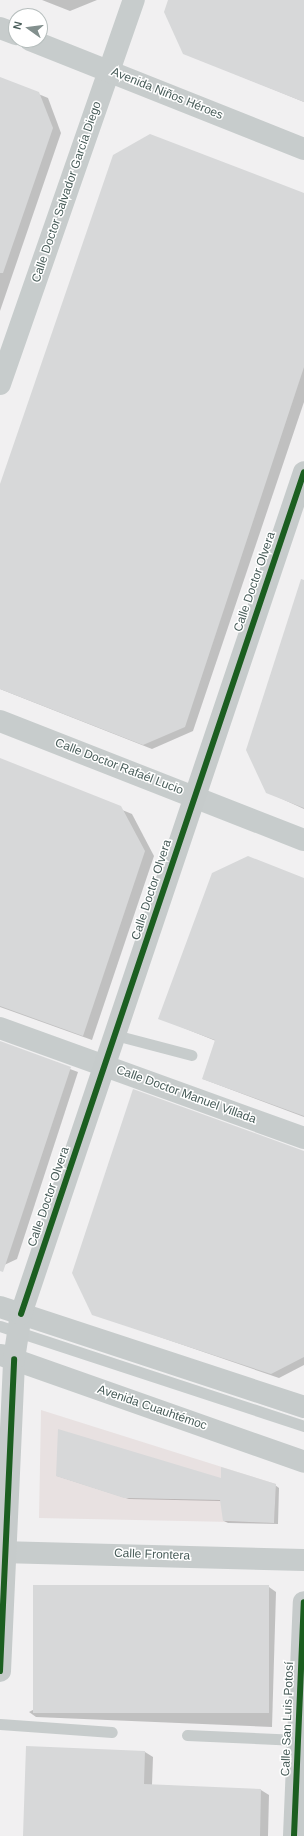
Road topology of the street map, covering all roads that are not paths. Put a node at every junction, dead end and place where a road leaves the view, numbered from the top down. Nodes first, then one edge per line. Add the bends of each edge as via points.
1 (134, 0) edge
2 (48, 47) edge
3 (109, 71) junction
4 (304, 149) edge
5 (0, 384) edge
6 (304, 472) edge
7 (0, 721) edge
8 (195, 797) junction
9 (304, 840) edge
10 (0, 1028) edge
11 (115, 1035) junction
12 (191, 1055) dead end
13 (105, 1065) junction
14 (304, 1138) edge
15 (0, 1307) edge
16 (13, 1324) edge
17 (7, 1357) edge
18 (304, 1407) edge
19 (304, 1426) edge
20 (304, 1462) edge
21 (3, 1552) edge
22 (304, 1560) edge
23 (304, 1602) edge
24 (0, 1670) edge
25 (0, 1724) edge
26 (112, 1732) dead end
27 (187, 1735) dead end
28 (298, 1740) junction
29 (294, 1836) edge

1 - 3 street, Calle Doctor Salvador García Diego
2 - 3 street, Avenida Niños Héroes
3 - 4 street, Avenida Niños Héroes
3 - 5 street, Calle Doctor Salvador García Diego
6 - 8 main road, Calle Doctor Olvera
7 - 8 street, Calle Doctor Rafaél Lucio
8 - 9 street, Calle Doctor Rafaél Lucio
8 - 11 main road, Calle Doctor Olvera
10 - 13 street, Calle Doctor Manuel Villada
11 - 12 lane
11 - 13 main road, Calle Doctor Olvera
13 - 14 street, Calle Doctor Manuel Villada
13 - 16 main road, Calle Doctor Olvera
15 - 16 main road
16 - 17 main road, Calle Doctor Olvera
16 - 18 main road
16 - 19 lane
17 - 20 main road, Avenida Cuauhtémoc
17 - 21 main road, Calle Doctor Olvera
21 - 22 street, Calle Frontera
21 - 24 main road, Calle Doctor Olvera
23 - 28 main road, Calle San Luis Potosí
25 - 26 lane
27 - 28 lane
28 - 29 main road, Calle San Luis Potosí

